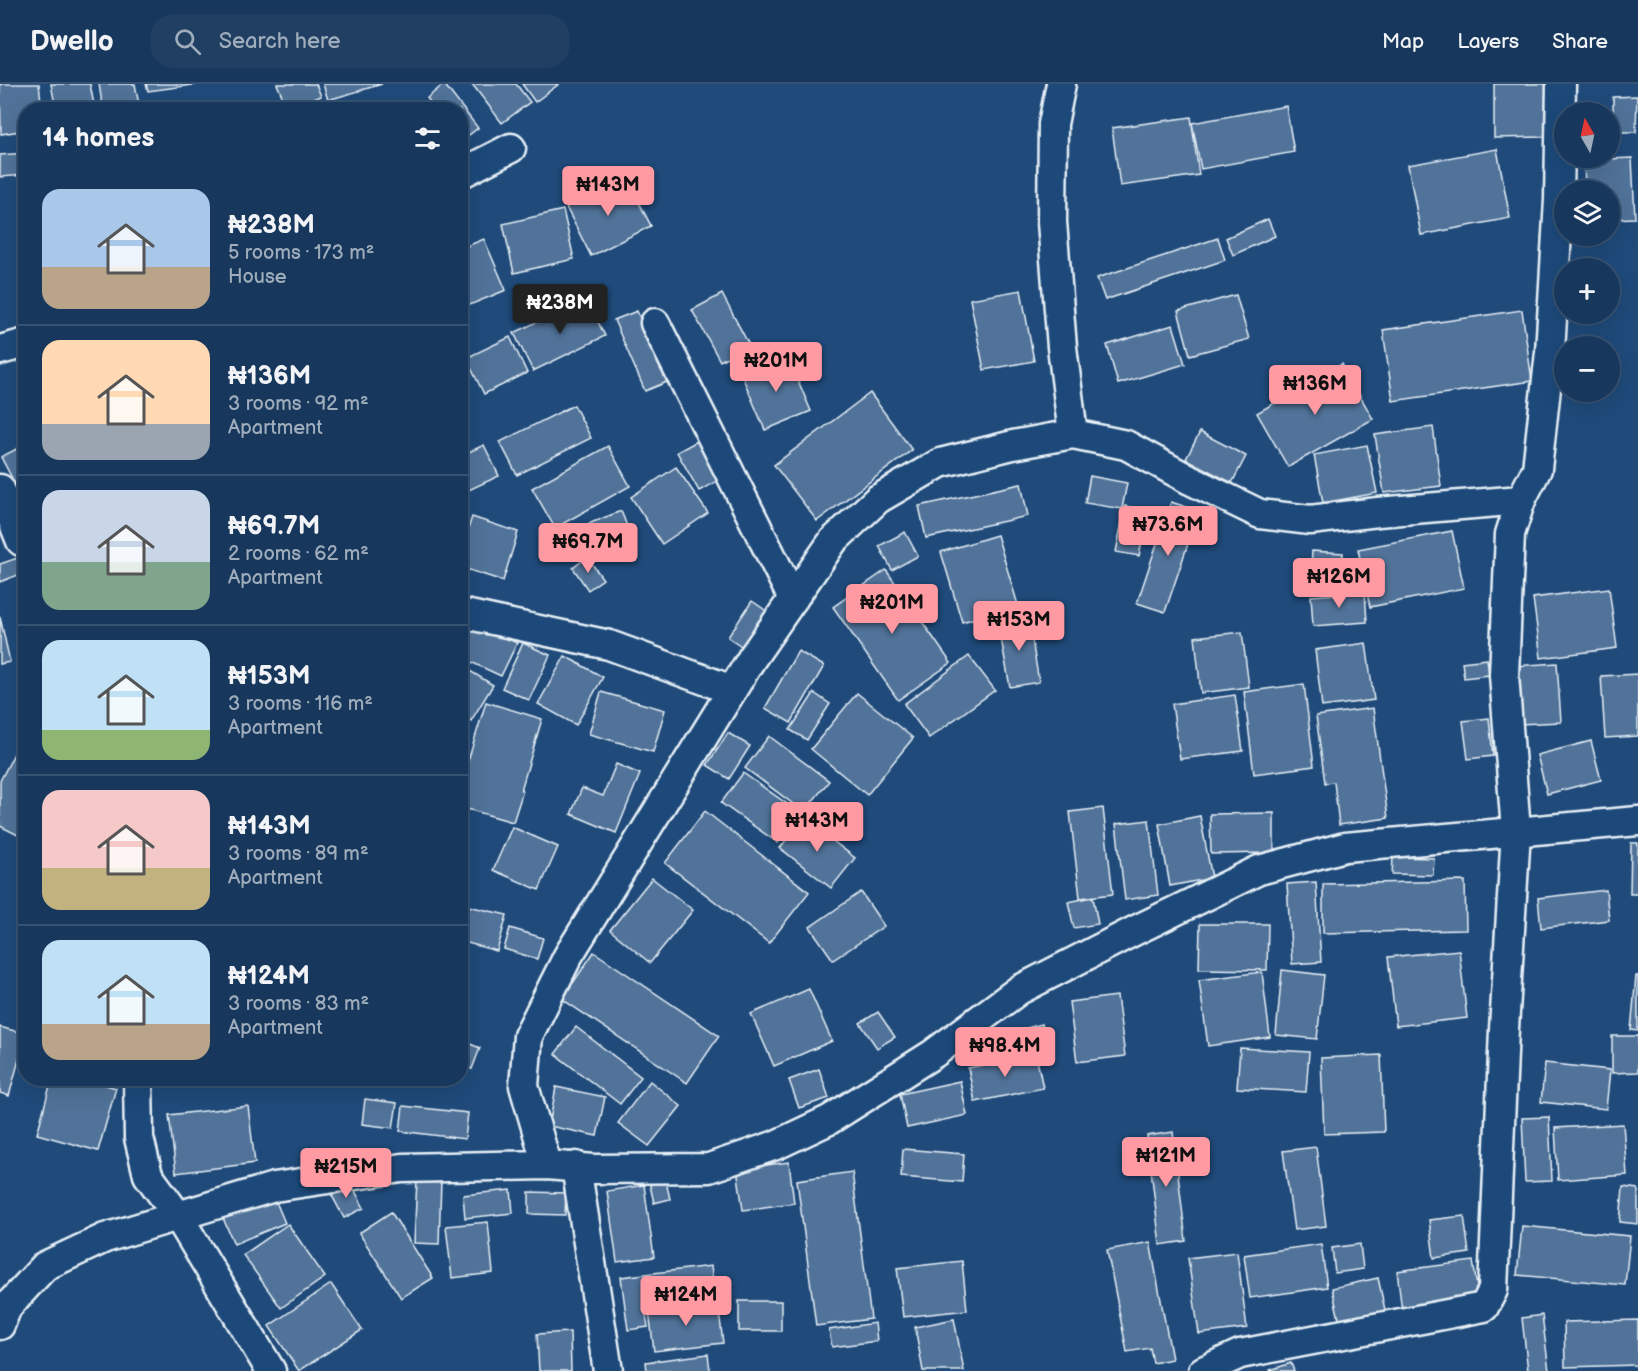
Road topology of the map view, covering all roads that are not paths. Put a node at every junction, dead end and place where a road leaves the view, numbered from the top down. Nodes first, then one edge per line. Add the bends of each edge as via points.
1 (1061, 84) edge
2 (1561, 84) edge
3 (511, 148) dead end
4 (468, 170) edge
5 (655, 323) dead end
6 (18, 345) edge
7 (0, 350) edge
8 (1073, 434) junction
9 (0, 489) edge
10 (1521, 500) junction
11 (15, 543) edge
12 (793, 599) junction
13 (468, 615) edge
14 (732, 690) junction
15 (1638, 821) edge
16 (1516, 831) junction
17 (138, 1086) edge
18 (547, 1165) junction
19 (576, 1166) junction
20 (178, 1216) junction
21 (0, 1326) edge
22 (271, 1371) edge
23 (609, 1371) edge
24 (1203, 1371) edge

1 - 8 street via 1053,124 1052,222
2 - 10 street via 1550,352 1537,469
3 - 4 street
5 - 12 street
6 - 7 street
8 - 10 street via 1126,445 1260,514 1310,520
8 - 12 street via 940,463 878,499 833,541
9 - 11 street
10 - 16 street via 1510,534 1504,675
12 - 14 street
13 - 14 street via 609,645
14 - 18 street via 568,957 528,1036 524,1086
15 - 16 street
16 - 19 street via 1345,847 1259,870 1019,990 933,1054 829,1120 776,1145 709,1168
16 - 24 street via 1493,1290 1484,1307 1240,1354
17 - 20 street via 139,1138 148,1174
18 - 19 street
18 - 20 street via 402,1168 274,1187
19 - 23 street
20 - 21 street via 105,1238 45,1266 7,1306
20 - 22 street

